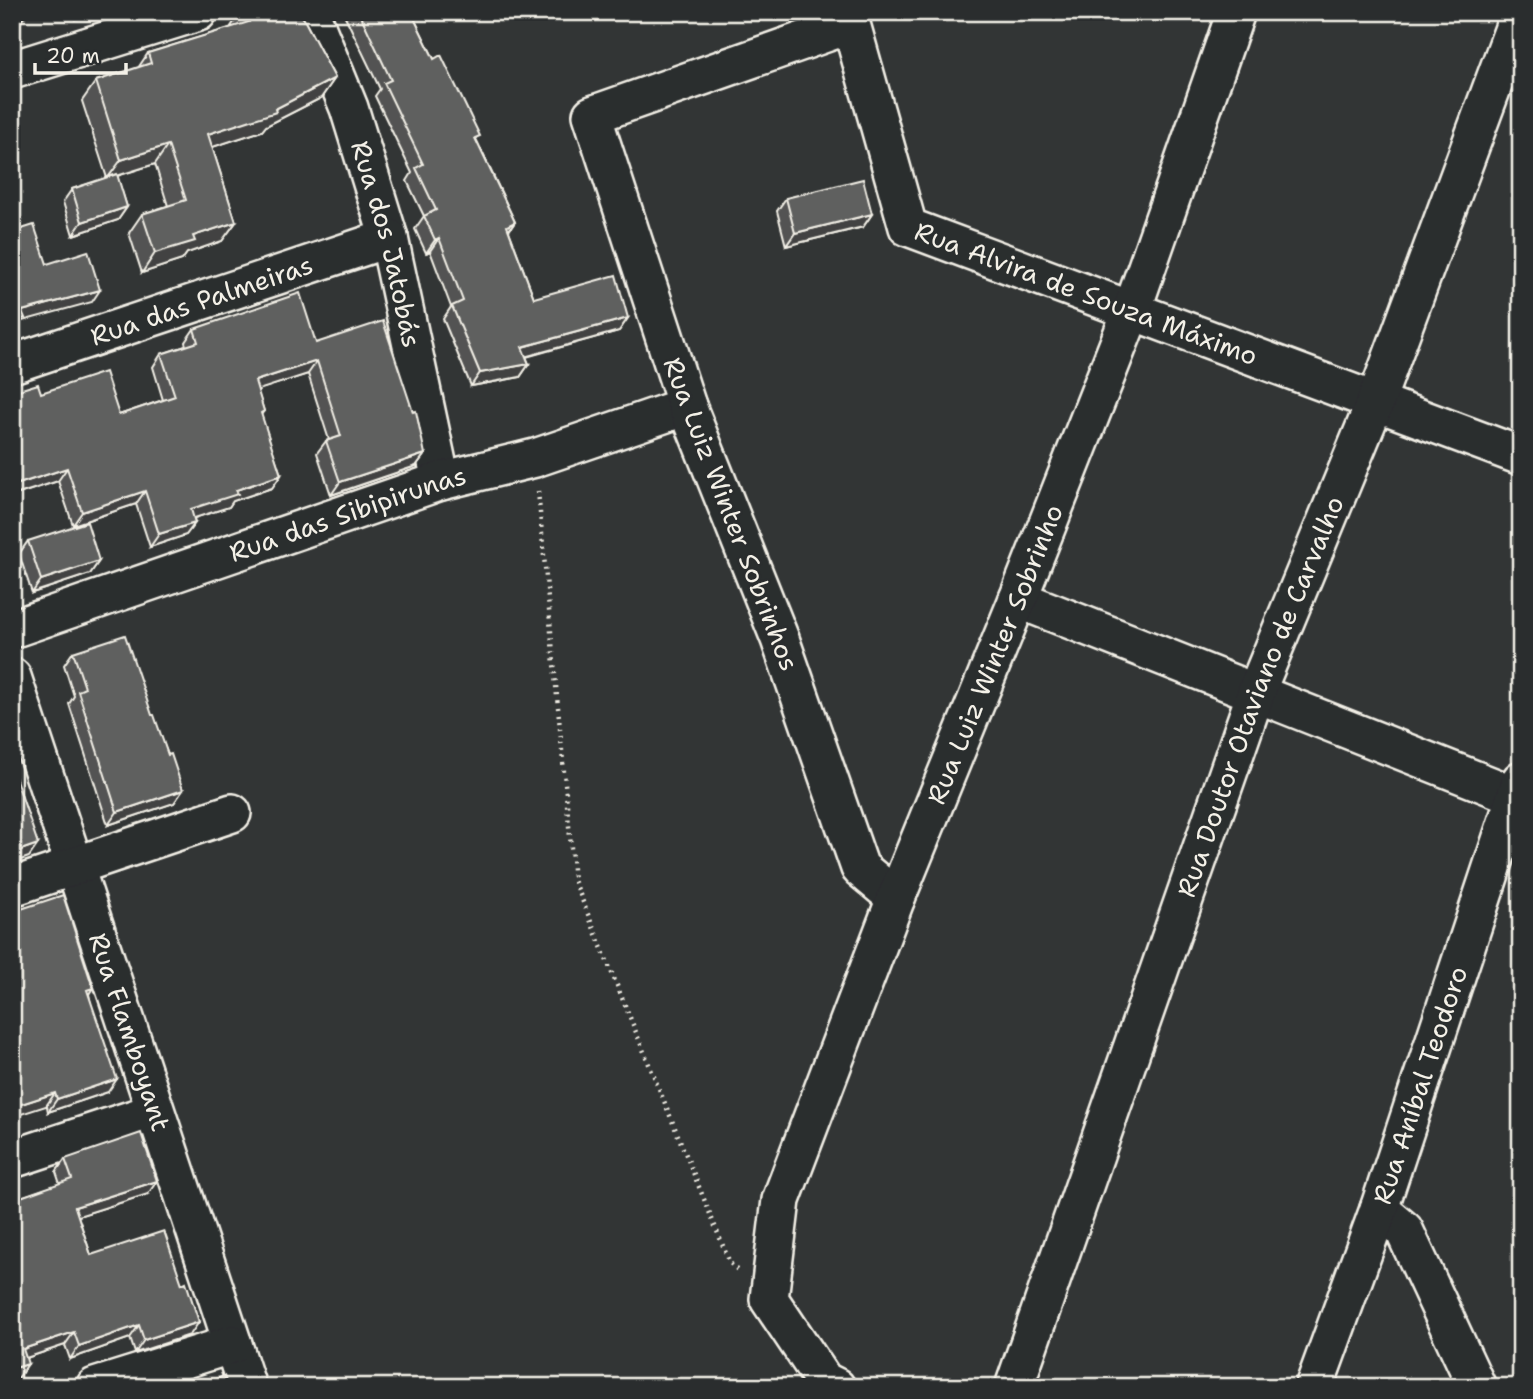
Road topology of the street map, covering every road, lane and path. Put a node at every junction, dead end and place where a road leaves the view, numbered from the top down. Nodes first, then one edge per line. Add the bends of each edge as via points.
1 (198, 12) edge
2 (310, 12) edge
3 (1236, 12) edge
4 (1520, 12) edge
5 (12, 70) edge
6 (592, 114) joint
7 (389, 238) junction
8 (1132, 310) junction
9 (12, 364) edge
10 (1376, 403) junction
11 (687, 406) junction
12 (1521, 456) edge
13 (535, 458) junction
14 (441, 481) junction
15 (1018, 599) junction
16 (12, 629) edge
17 (12, 677) edge
18 (1256, 694) junction
19 (1519, 791) edge
20 (232, 813) dead end
21 (75, 866) junction
22 (12, 887) edge
23 (897, 898) junction
24 (155, 1112) junction
25 (12, 1159) edge
26 (1380, 1209) junction
27 (769, 1299) junction
28 (233, 1345) junction
29 (95, 1387) edge
30 (247, 1387) edge
31 (836, 1387) edge
32 (1014, 1387) edge
33 (1314, 1387) edge
34 (1477, 1387) edge

1 - 5 street
2 - 7 street, Rua dos Jatobás via 349,108
3 - 8 street, Rua Luiz Winter Sobrinho
4 - 10 street, Rua Doutor Otaviano de Carvalho
6 - 8 street, Rua Alvira de Souza Máximo via 850,24 908,226
6 - 11 street, Rua Luiz Winter Sobrinhos
7 - 9 street, Rua das Palmeiras
7 - 14 street, Rua dos Jatobás
8 - 10 street, Rua Alvira de Souza Máximo
8 - 15 street, Rua Luiz Winter Sobrinho
10 - 12 street, Rua Alvira de Souza Máximo
10 - 18 street, Rua Doutor Otaviano de Carvalho
11 - 13 street, Rua das Sibipirunas
11 - 23 street, Rua Luiz Winter Sobrinhos via 780,639 860,868
13 - 14 street, Rua das Sibipirunas
13 - 27 path via 574,880 730,1263
14 - 16 street, Rua das Sibipirunas
15 - 18 street
15 - 23 street, Rua Luiz Winter Sobrinho
17 - 21 street, Rua Flamboyant
18 - 19 street
18 - 32 street, Rua Doutor Otaviano de Carvalho
19 - 26 street, Rua Aníbal Teodoro
20 - 21 street
21 - 22 street
21 - 24 street, Rua Flamboyant
23 - 27 street, Rua Luiz Winter Sobrinho via 781,1200
24 - 25 street
24 - 28 street, Rua Flamboyant
26 - 33 street, Rua Aníbal Teodoro
26 - 34 street via 1404,1230
27 - 31 street via 824,1381
28 - 29 street
28 - 30 street, Rua Flamboyant

